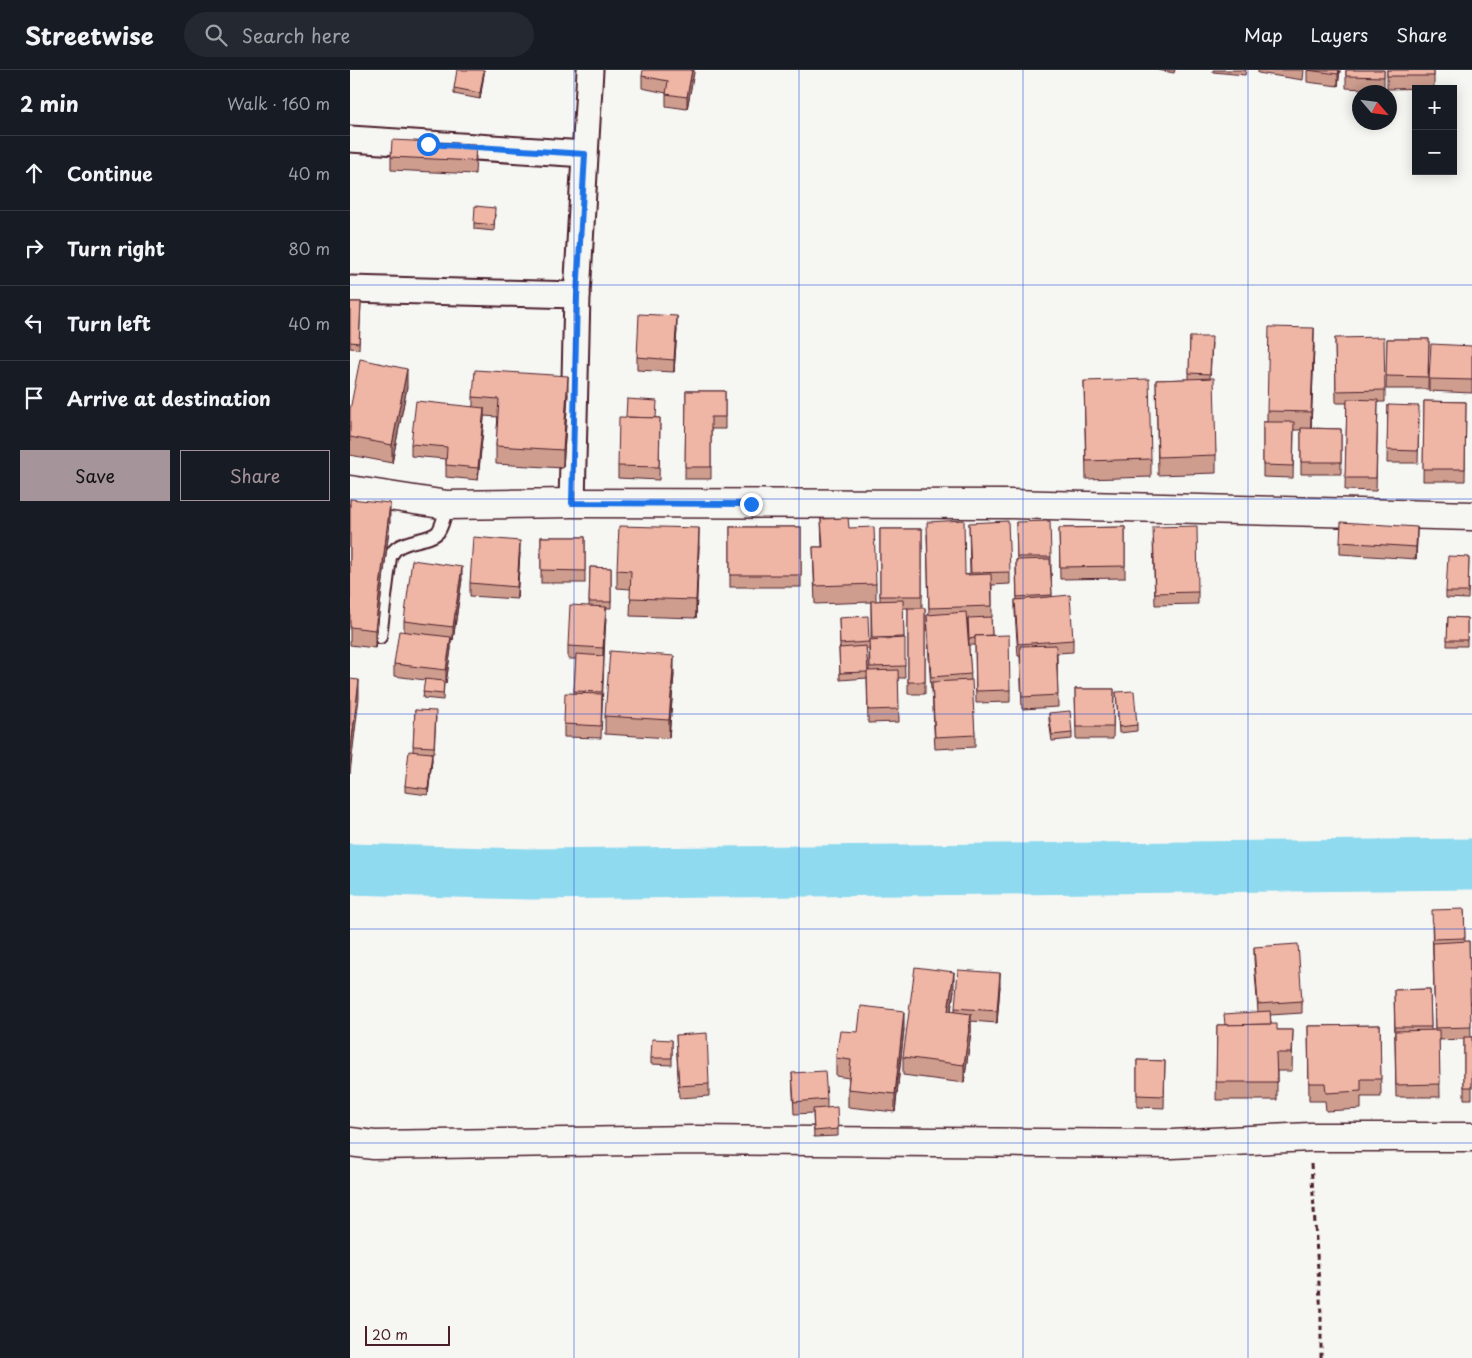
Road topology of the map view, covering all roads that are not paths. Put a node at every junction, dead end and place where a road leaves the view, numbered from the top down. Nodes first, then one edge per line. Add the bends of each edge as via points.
1 (590, 70) edge
2 (350, 139) edge
3 (585, 154) junction
4 (350, 289) edge
5 (577, 296) junction
6 (350, 490) edge
7 (572, 503) junction
8 (447, 506) junction
9 (1472, 516) edge
10 (380, 637) dead end
11 (1472, 1137) edge
12 (350, 1142) edge

1 - 3 street
2 - 3 street
3 - 5 street
4 - 5 street
5 - 7 street
6 - 8 main road
7 - 8 main road
7 - 9 main road via 1020,505
8 - 10 lane via 438,532 405,543 390,557
11 - 12 main road via 1310,1137 1172,1144 695,1140 374,1145

